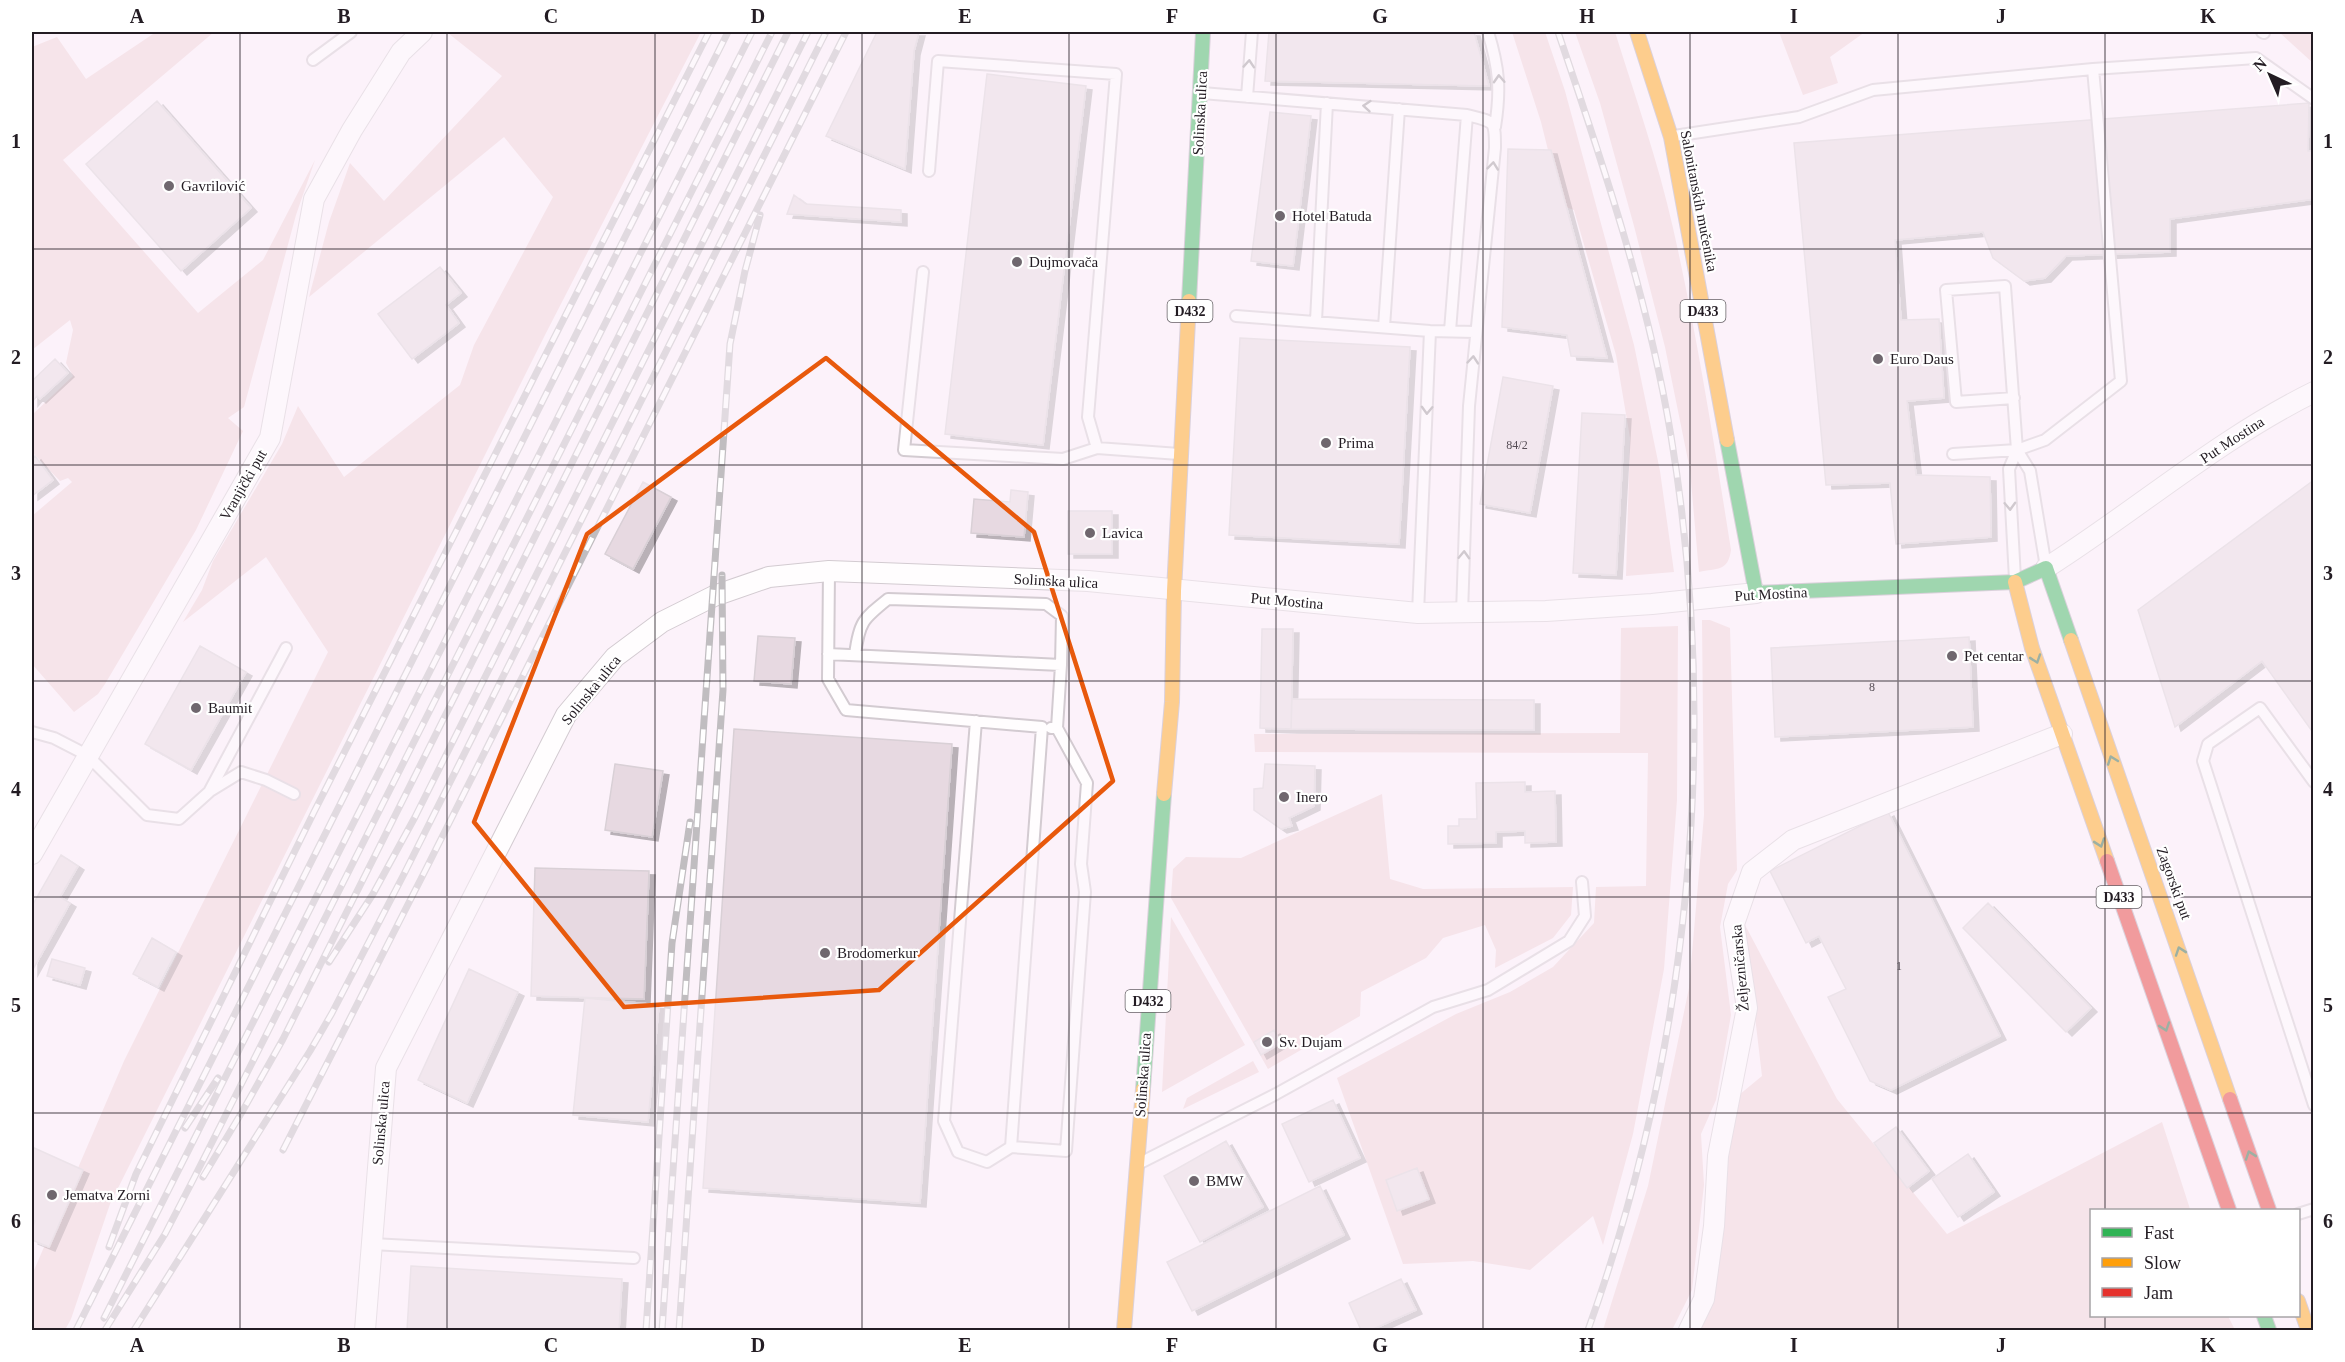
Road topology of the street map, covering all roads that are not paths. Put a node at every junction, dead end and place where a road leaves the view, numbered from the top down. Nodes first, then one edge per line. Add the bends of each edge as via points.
1 (351, 32) edge
2 (423, 32) edge
3 (1203, 32) edge
4 (1252, 32) edge
5 (1488, 32) edge
6 (1637, 32) edge
7 (313, 60) dead end
8 (2093, 69) junction
9 (1201, 93) junction
10 (1247, 97) junction
11 (2313, 99) edge
12 (1327, 103) junction
13 (1399, 109) junction
14 (1467, 115) junction
15 (1495, 127) junction
16 (1671, 137) junction
17 (929, 171) dead end
18 (923, 272) dead end
19 (1236, 316) dead end
20 (1316, 321) junction
21 (1384, 327) junction
22 (1430, 331) junction
23 (1450, 332) junction
24 (1475, 332) junction
25 (2313, 392) edge
26 (2014, 398) junction
27 (1097, 448) junction
28 (2017, 450) junction
29 (1182, 454) junction
30 (1953, 454) dead end
31 (2046, 568) junction
32 (829, 571) junction
33 (2015, 582) junction
34 (1174, 591) junction
35 (1756, 593) junction
36 (1418, 613) junction
37 (1462, 613) junction
38 (286, 648) dead end
39 (828, 654) junction
40 (855, 655) junction
41 (1061, 665) junction
42 (976, 721) junction
43 (1042, 727) junction
44 (1057, 728) junction
45 (32, 732) edge
46 (2062, 734) junction
47 (87, 755) junction
48 (2313, 782) edge
49 (210, 792) junction
50 (294, 794) dead end
51 (32, 854) edge
52 (1582, 882) dead end
53 (2313, 1106) edge
54 (1011, 1147) junction
55 (1136, 1165) junction
56 (2229, 1209) edge
57 (2269, 1209) edge
58 (372, 1244) junction
59 (634, 1258) dead end
60 (2300, 1307) edge
61 (365, 1330) edge
62 (1124, 1330) edge
63 (1689, 1330) edge
64 (2308, 1330) edge

1 - 7 lane
2 - 47 street, Vranjički put via 401,52 314,199 270,438
3 - 9 main road, Solinska ulica / D432
10 -> 4 lane
15 -> 5 lane via 1500,96 1497,62
6 - 16 main road, Salonitanskih mučenika / D433
8 - 11 lane via 2256,58
8 - 16 lane via 1873,90 1798,117
8 - 28 lane via 2121,381 2045,440
9 - 10 lane
9 - 29 main road, Solinska ulica / D432
10 - 12 lane
13 -> 12 lane
12 - 20 lane
13 - 14 lane
13 - 21 lane
14 - 15 lane via 1489,120
14 - 23 lane
24 -> 15 lane
16 - 35 main road, Salonitanskih mučenika / D433
17 - 27 lane via 938,61 1116,74 1088,417
18 - 27 lane via 904,450 1063,459
19 - 20 lane
20 - 21 lane
21 - 22 lane
22 - 23 lane
22 -> 36 lane
23 - 24 lane
37 -> 24 lane
25 - 31 street, Put Mostina via 2216,449
26 - 26 lane via 1956,402 1946,290 2005,286
26 - 28 lane
27 - 29 lane
28 - 30 lane
28 - 31 lane via 2030,471
28 -> 33 lane via 2009,469
29 - 34 main road, Solinska ulica / D432
31 - 33 main road, Put Mostina
57 -> 31 main road, Zagorski put / D433
32 - 34 street, Solinska ulica via 1088,581
32 - 39 lane
32 - 58 street, Solinska ulica via 769,577 714,596 662,622 615,657 566,715 386,1068
33 - 35 main road, Put Mostina
33 -> 46 main road, D433 via 2022,616
34 - 36 street, Put Mostina
34 - 55 main road, Solinska ulica / D432 via 1172,702
35 - 37 street, Put Mostina via 1652,604
36 - 37 street, Put Mostina
38 - 49 lane
39 - 40 lane
39 - 42 lane via 828,679 846,710
40 - 41 lane
40 - 41 lane via 858,632 866,617 888,599 1046,603 1062,616
41 - 44 lane
42 - 43 lane
42 - 54 lane via 944,1121 958,1152 987,1162
43 - 44 lane
43 - 54 lane
44 - 54 lane via 1087,783 1081,864 1085,891 1066,1151
45 - 47 lane
46 -> 56 main road, D433
46 - 63 street, Željezničarska via 1793,840 1752,872 1734,924 1747,1008 1718,1156 1704,1299
47 - 49 lane via 147,815 179,819
47 - 51 street, Vranjički put
48 - 53 lane via 2260,708 2208,744 2203,761
49 - 50 lane via 241,772
52 - 55 lane via 1585,916 1569,941 1488,990 1433,1007 1276,1094
55 - 62 main road, Solinska ulica / D432
58 - 59 lane
58 - 61 street, Solinska ulica
60 - 64 main road

